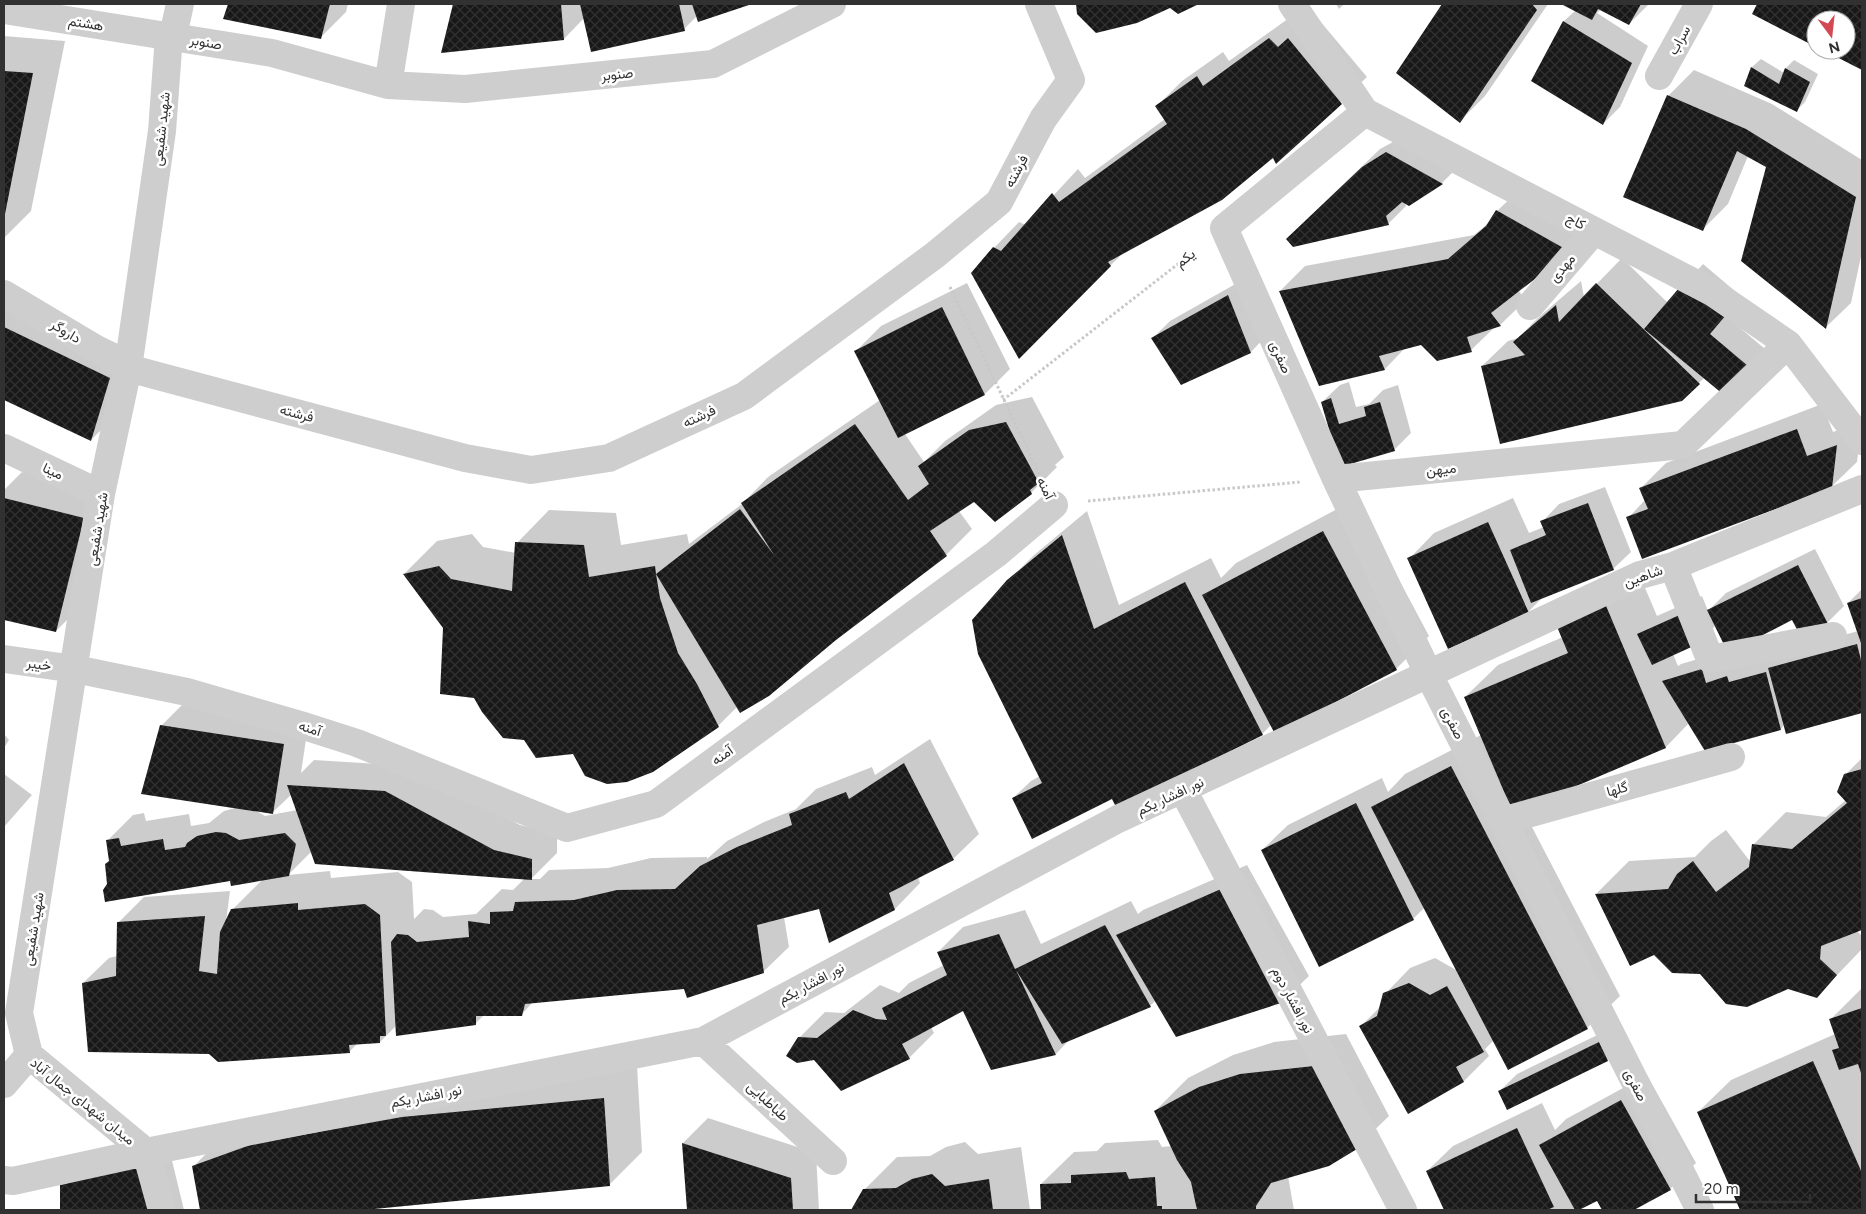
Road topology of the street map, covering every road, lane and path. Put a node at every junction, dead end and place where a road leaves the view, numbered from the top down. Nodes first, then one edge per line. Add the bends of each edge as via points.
1 (180, 4) edge
2 (401, 4) edge
3 (832, 4) edge
4 (1039, 4) edge
5 (1292, 4) edge
6 (1700, 4) edge
7 (4, 10) edge
8 (169, 36) junction
9 (1660, 76) dead end
10 (388, 85) junction
11 (1365, 112) junction
12 (1224, 228) junction
13 (1594, 231) junction
14 (935, 255) junction
15 (4, 294) edge
16 (1530, 306) dead end
17 (1788, 344) junction
18 (128, 368) junction
19 (1003, 400) junction
20 (1862, 441) edge
21 (4, 448) edge
22 (1336, 479) junction
23 (1862, 490) edge
24 (102, 494) junction
25 (1054, 505) junction
26 (1673, 566) junction
27 (1832, 636) dead end
28 (4, 659) edge
29 (75, 669) junction
30 (1428, 673) junction
31 (1731, 757) dead end
32 (1183, 790) junction
33 (1502, 821) junction
34 (703, 1041) junction
35 (29, 1055) junction
36 (4, 1084) edge
37 (146, 1152) junction
38 (833, 1161) dead end
39 (4, 1180) edge
40 (162, 1210) edge
41 (1403, 1210) edge
42 (1700, 1210) edge

1 - 8 street, شهید شفیعی via 174,31
2 - 10 street
3 - 10 street, صنوبر via 713,64 465,89
4 - 14 street, فرشته via 1071,80 1043,120 999,202
5 - 11 street, کاج
6 - 9 street, سراب
7 - 8 street, هشتم
8 - 10 street, صنوبر via 272,53
8 - 18 street, شهید شفیعی via 162,131
11 - 12 street
11 - 13 street, کاج
12 - 19 path, یکم
12 - 22 street, صفری
13 - 16 street, مهدی
13 - 17 street, کاج via 1712,292
14 - 18 street, فرشته via 744,396 609,458 531,470 464,458
14 - 19 path, آمنه
15 - 18 street, داروگر
17 - 20 street, کاج
17 - 22 street, میهن via 1684,445
18 - 24 street, شهید شفیعی
19 - 25 path, آمنه
21 - 24 street, مینا
22 - 25 path
22 - 30 street, صفری
23 - 26 street, شاهین
24 - 29 street, شهید شفیعی
25 - 29 street, آمنه via 996,554 656,804 567,828 307,726 188,692
26 - 27 street via 1710,659
26 - 30 street, شاهین via 1640,575
28 - 29 street, خیبر
29 - 35 street, شهید شفیعی via 19,1013
30 - 32 street, نور افشار یکم
30 - 33 street, صفری
31 - 33 street, گلها
32 - 34 street, نور افشار یکم via 1118,819
32 - 41 street, نور افشار دوم
33 - 42 street, صفری
34 - 37 street, نور افشار یکم
34 - 38 street, طباطبایی
35 - 36 street, میدان شهدای جمال آباد
35 - 37 street, میدان شهدای جمال آباد
37 - 39 street, میدان شهدای جمال آباد via 13,1181
37 - 40 street

